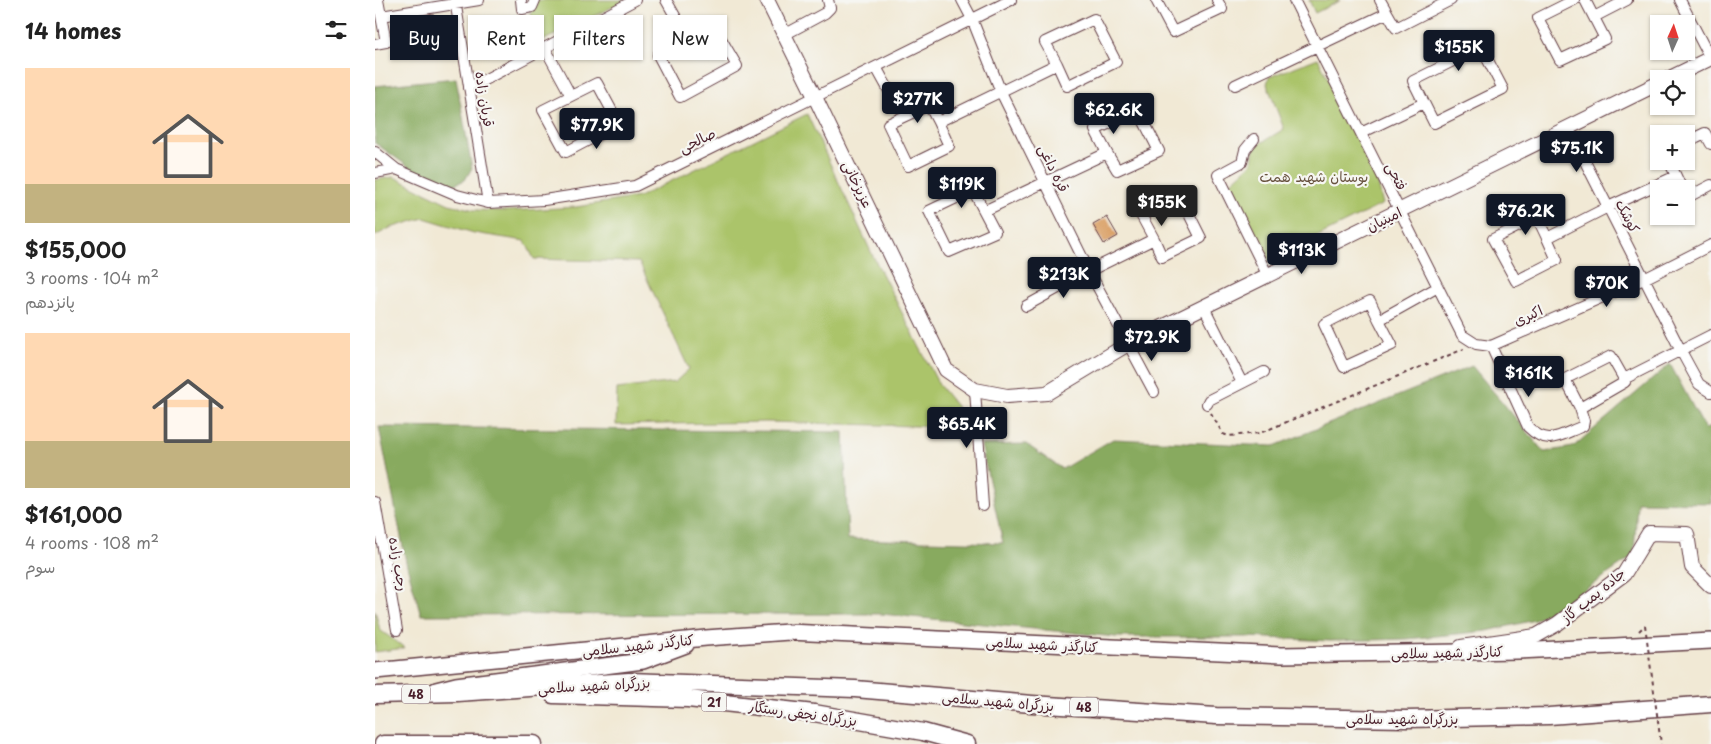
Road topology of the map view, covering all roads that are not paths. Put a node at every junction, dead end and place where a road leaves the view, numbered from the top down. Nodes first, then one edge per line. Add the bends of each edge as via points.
1 (378, 0) edge
2 (479, 0) edge
3 (521, 0) edge
4 (535, 0) edge
5 (635, 0) edge
6 (666, 0) edge
7 (767, 0) edge
8 (828, 0) edge
9 (962, 0) edge
10 (1011, 0) edge
11 (1156, 0) edge
12 (1217, 0) edge
13 (1294, 0) edge
14 (1380, 0) edge
15 (1451, 0) edge
16 (1574, 0) edge
17 (1585, 0) edge
18 (1627, 0) edge
19 (1680, 0) edge
20 (455, 2) edge
21 (1387, 13) junction
22 (674, 15) edge
23 (381, 16) junction
24 (1594, 17) junction
25 (972, 19) junction
26 (784, 35) junction
27 (688, 39) joint
28 (375, 44) edge
29 (1317, 45) junction
30 (545, 48) junction
31 (1710, 58) edge
32 (1057, 64) junction
33 (876, 67) junction
34 (1686, 70) edge
35 (1235, 85) dead end
36 (469, 88) junction
37 (1650, 88) edge
38 (1001, 92) junction
39 (571, 96) junction
40 (815, 96) junction
41 (892, 96) dead end
42 (1424, 103) junction
43 (938, 122) junction
44 (1568, 128) junction
45 (1361, 133) junction
46 (1695, 138) edge
47 (1254, 139) dead end
48 (1711, 144) edge
49 (375, 152) edge
50 (1107, 153) junction
51 (396, 169) junction
52 (1673, 170) edge
53 (375, 172) edge
54 (1676, 176) junction
55 (1678, 180) edge
56 (1046, 182) junction
57 (1711, 185) edge
58 (1695, 193) edge
59 (488, 203) junction
60 (1608, 207) junction
61 (984, 211) junction
62 (1400, 211) junction
63 (1547, 238) junction
64 (1154, 239) junction
65 (1711, 244) edge
66 (1089, 271) junction
67 (1268, 276) junction
68 (1644, 279) junction
69 (1438, 288) junction
70 (1026, 306) dead end
71 (1204, 307) junction
72 (1379, 320) junction
73 (1711, 335) edge
74 (1128, 344) junction
75 (1491, 346) junction
76 (1681, 351) junction
77 (946, 370) joint
78 (1265, 372) dead end
79 (1624, 379) junction
80 (1242, 384) junction
81 (975, 390) junction
82 (1154, 392) dead end
83 (1711, 392) edge
84 (1207, 404) road end
85 (1580, 408) junction
86 (375, 502) edge
87 (983, 506) dead end
88 (1711, 586) edge
89 (397, 630) dead end
90 (706, 638) junction
91 (1711, 640) edge
92 (1424, 652) junction
93 (375, 671) edge
94 (421, 693) junction
95 (457, 693) junction
96 (375, 695) edge
97 (1711, 704) edge
98 (386, 744) edge
99 (534, 744) edge
100 (967, 744) edge

1 - 23 street
2 - 20 street
3 - 4 street via 522,8 532,7
5 - 30 street
6 - 22 street
7 - 26 main road, عزیزخانی
8 - 26 street via 829,8 825,13
9 - 25 street, قره داغی
10 - 25 street, صالحی
11 - 12 street via 1173,32 1222,9
13 - 29 street, فتحی
14 - 21 street
15 - 21 street via 1395,28
16 - 24 street via 1538,18 1560,60 1605,39
17 - 24 street
18 - 24 street
19 - 31 street
20 - 23 street
20 - 36 street, قربان زاده
21 - 29 street
23 - 28 street via 386,42
25 - 33 street, صالحی
25 - 38 street, قره داغی
26 - 40 main road, عزیزخانی
27 - 27 street via 713,26 737,66 679,97 657,55
29 - 35 street
29 - 45 street, فتحی
30 - 36 street
30 - 39 street
31 - 34 main road
32 - 32 street via 1045,42 1094,19 1115,62 1067,86
32 - 38 street
33 - 40 street, صالحی
33 - 41 street
36 - 59 street, قربان زاده
37 - 44 main road, امینیان
38 - 43 street
38 - 56 street, قره داغی
39 - 39 street via 543,110 566,152 619,124 597,83
40 - 59 street, صالحی via 635,186 544,200
40 - 77 main road, عزیزخانی
42 - 42 street via 1413,81 1481,47 1503,89 1434,124
42 - 45 street
43 - 43 street via 949,146 908,166 888,124 929,105
44 - 60 street, کوشک
44 - 62 main road, امینیان
45 - 62 street, فتحی
46 - 48 street via 1705,133
47 - 67 street via 1245,150 1242,162 1218,175
49 - 51 street, صالحی
50 - 50 street via 1095,130 1138,110 1159,152 1117,170
50 - 56 street
51 - 53 street
51 - 59 street, صالحی via 457,195
52 - 54 street
54 - 55 street
54 - 60 street
56 - 61 street
56 - 66 street, قره داغی
57 - 58 street
60 - 63 street
60 - 68 street, کوشک
61 - 61 street via 995,232 949,252 929,211 973,190
62 - 67 main road, امینیان
62 - 69 street, فتحی
63 - 63 street via 1557,260 1516,281 1493,239 1537,216
64 - 64 street via 1141,215 1181,198 1201,238 1162,257
64 - 66 street
65 - 68 street, اکبری
66 - 70 street
66 - 74 street, قره داغی
67 - 71 main road, امینیان
68 - 75 street, اکبری
68 - 76 street, کوشک
69 - 72 street
69 - 75 street, فتحی via 1462,335 1476,344
71 - 74 main road, امینیان
71 - 80 street
72 - 72 street via 1370,301 1324,324 1344,367 1392,345
73 - 76 street
74 - 81 main road, امینیان via 1047,393 1007,396
74 - 82 street, قره داغی
75 - 85 street via 1528,427 1539,437 1549,439 1583,426 1585,422
76 - 79 street
76 - 83 street, کوشک via 1699,384
77 - 81 main road, امینیان
78 - 80 street
79 - 85 street via 1625,382
79 - 85 street via 1611,356 1565,379
80 - 84 street
81 - 87 street
86 - 89 street, رجب زاده
88 - 92 main road, جاده پمپ گاز via 1692,567 1687,534 1649,533 1624,574 1536,636
90 - 92 main road, کنارگذر شهید سلامی via 789,632 1281,655
90 - 93 main road, کنارگذر شهید سلامی
90 - 94 main road via 643,661 456,685
91 - 92 main road, کنارگذر شهید سلامی
94 - 95 highway, بزرگراه شهید سلامی / 48
94 - 96 highway, بزرگراه شهید سلامی / 48
95 - 97 highway, بزرگراه شهید سلامی / 48 via 629,680 855,689 1216,716 1407,719 1549,716
95 - 100 highway, بزرگراه نجفی رستگار / 21 via 688,699 814,713 923,732
98 - 99 highway

